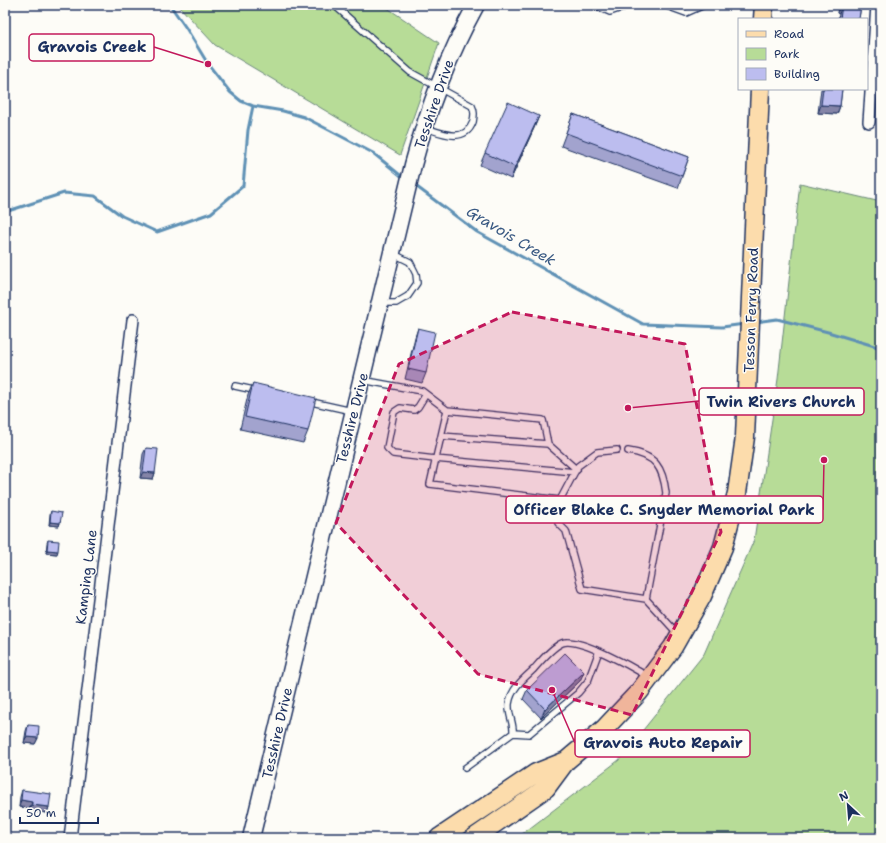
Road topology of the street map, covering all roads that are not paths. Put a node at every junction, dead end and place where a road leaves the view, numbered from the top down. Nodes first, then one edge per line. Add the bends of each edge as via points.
1 (334, 5) edge
2 (475, 5) edge
3 (594, 5) edge
4 (630, 5) edge
5 (664, 5) edge
6 (704, 5) edge
7 (764, 5) edge
8 (878, 5) edge
9 (763, 18) edge
10 (438, 87) junction
11 (760, 90) edge
12 (869, 122) dead end
13 (424, 127) junction
14 (392, 253) junction
15 (380, 303) junction
16 (133, 320) dead end
17 (362, 380) junction
18 (235, 386) dead end
19 (265, 392) edge
20 (426, 394) junction
21 (302, 400) edge
22 (447, 410) junction
23 (354, 412) junction
24 (441, 436) junction
25 (548, 444) junction
26 (617, 450) dead end
27 (628, 451) dead end
28 (435, 459) junction
29 (577, 469) junction
30 (560, 500) junction
31 (646, 599) junction
32 (680, 636) junction
33 (599, 651) junction
34 (651, 678) junction
35 (513, 733) junction
36 (566, 761) junction
37 (465, 768) dead end
38 (70, 838) edge
39 (252, 838) edge
40 (439, 838) edge
41 (474, 838) edge

1 - 10 lane via 410,72
2 - 10 street, Tesshire Drive
3 - 4 lane via 610,12
5 - 6 lane via 686,13
7 - 9 main road
8 - 12 street
10 - 13 street, Tesshire Drive
10 - 13 lane via 472,106 474,117 466,132 454,136
11 - 32 main road, Tesson Ferry Road via 748,394 742,467 722,547 707,584
13 - 14 street, Tesshire Drive
14 - 15 street, Tesshire Drive
14 - 15 lane via 410,262 416,274 416,283 408,296 396,303
15 - 17 street, Tesshire Drive
16 - 38 street, Kamping Lane
17 - 20 lane via 422,391
17 - 23 street, Tesshire Drive
18 - 19 lane
20 - 22 lane
20 - 28 lane via 414,410 400,408 394,412 387,448 393,454
21 - 23 lane
22 - 24 lane
22 - 25 lane via 543,420
23 - 39 street, Tesshire Drive
24 - 25 lane
24 - 28 lane
25 - 29 lane
26 - 29 lane via 597,452
27 - 31 lane via 640,452 654,461 664,476 666,493
28 - 29 lane
28 - 30 lane via 430,484
29 - 30 lane
30 - 31 lane via 558,523 566,531 582,589
31 - 32 lane
32 - 34 main road, Tesson Ferry Road
33 - 34 lane
33 - 35 lane via 588,680 578,694 529,734
33 - 35 lane via 563,642 555,648 513,692 509,703
34 - 36 main road, Tesson Ferry Road via 605,728
35 - 37 lane
36 - 40 main road, Tesson Ferry Road via 536,773
36 - 41 main road, Tesson Ferry Road via 546,788

